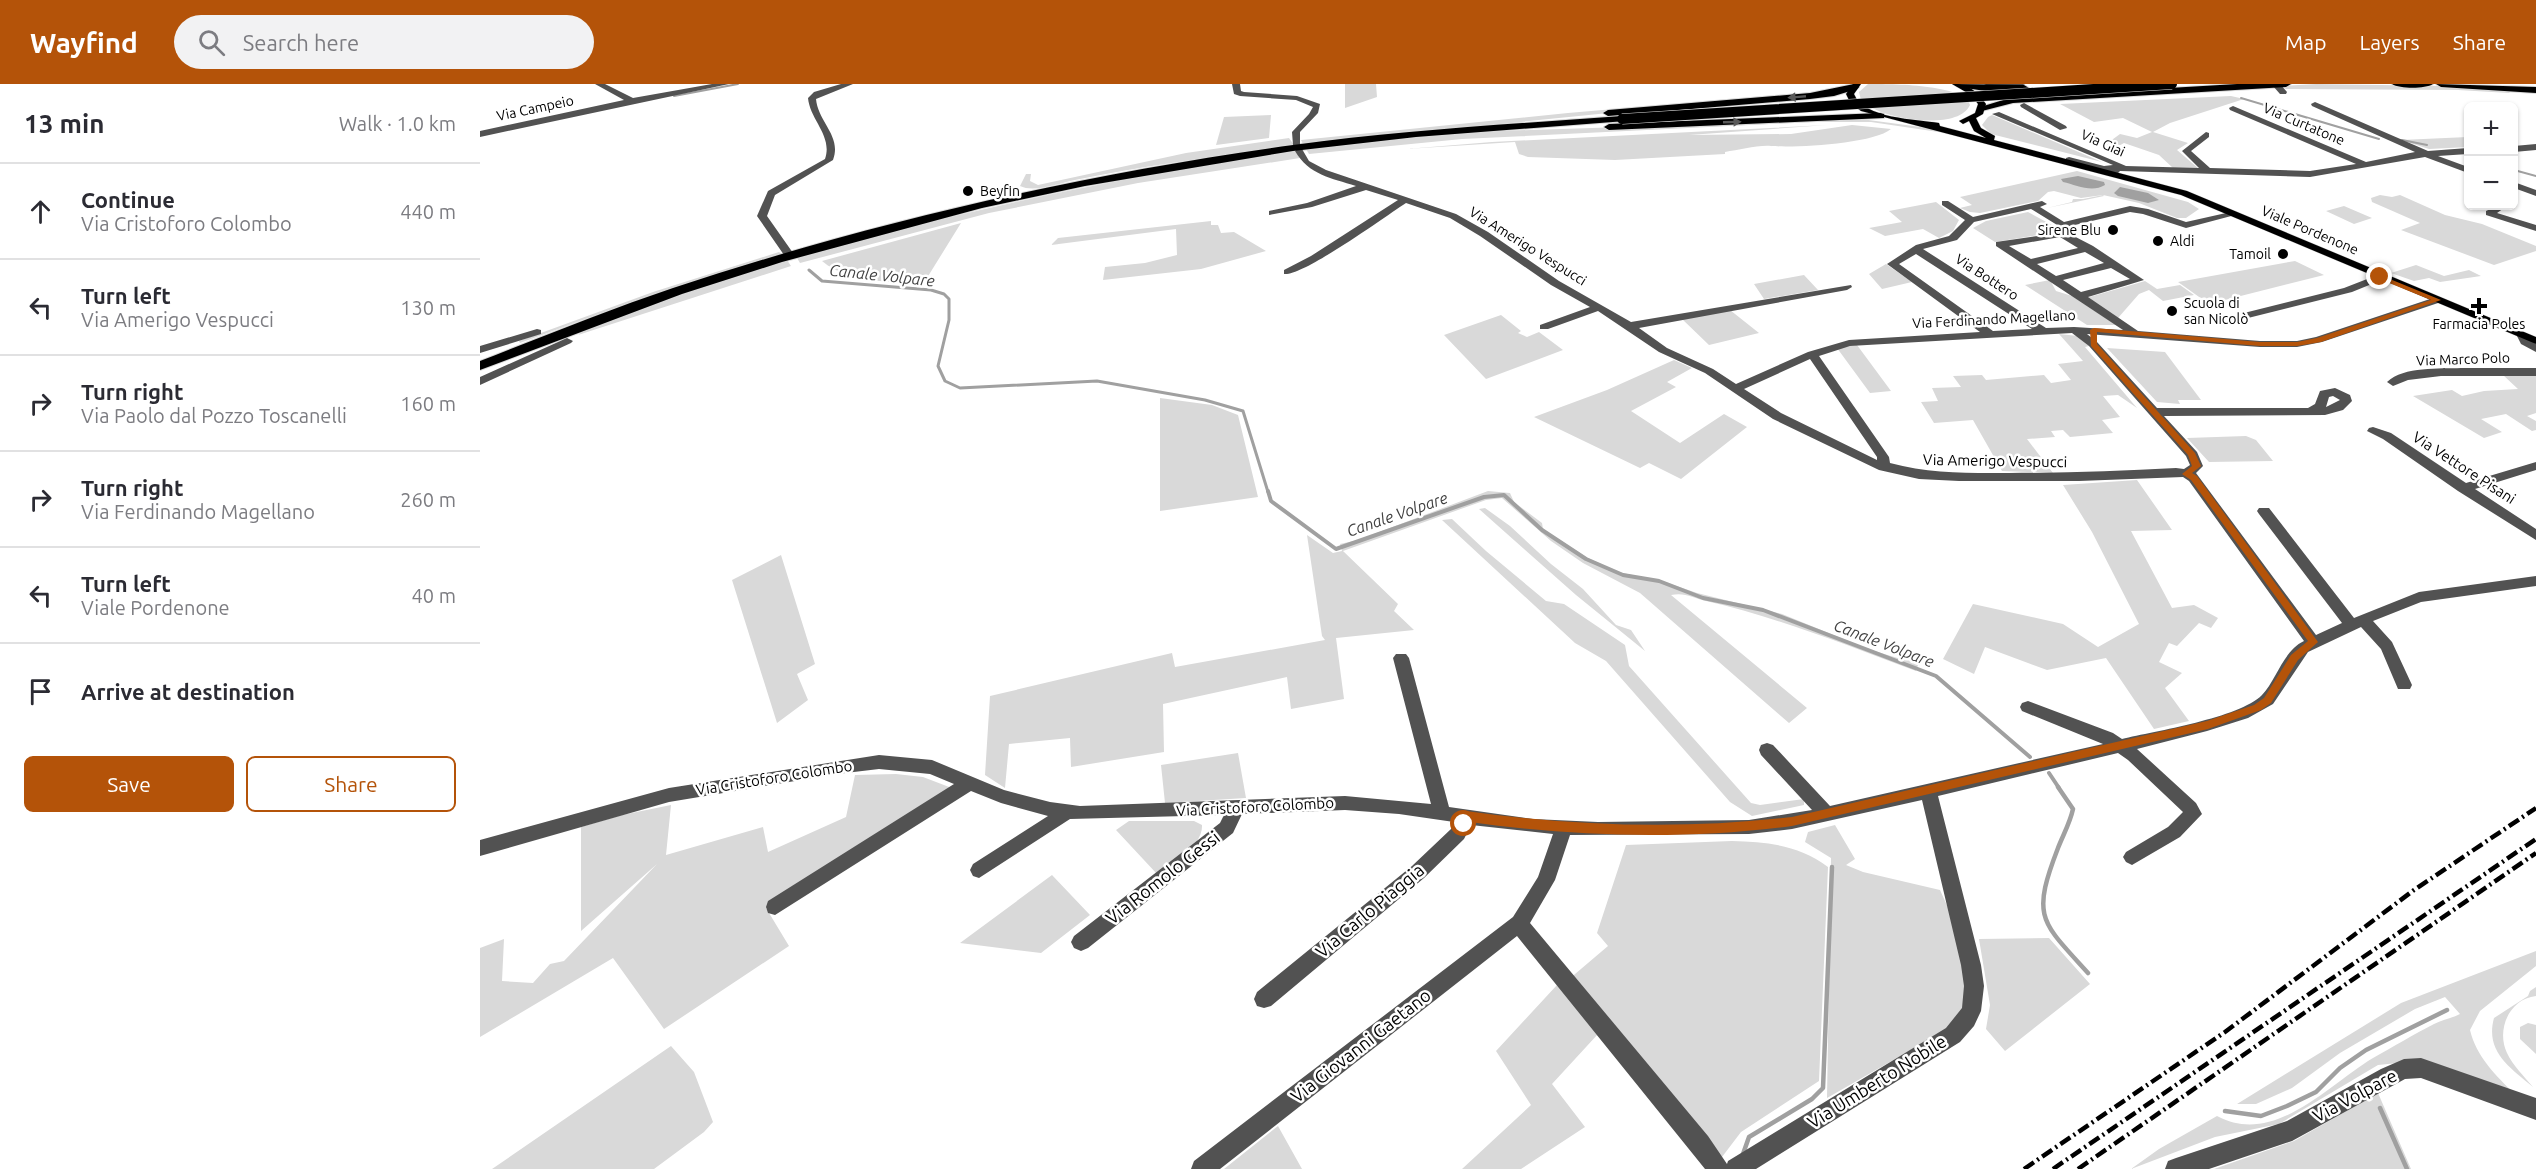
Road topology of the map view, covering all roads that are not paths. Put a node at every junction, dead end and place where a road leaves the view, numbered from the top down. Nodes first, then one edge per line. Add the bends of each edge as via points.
1 (599, 84) edge
2 (725, 84) edge
3 (849, 84) edge
4 (1236, 84) edge
5 (1957, 84) edge
6 (1988, 84) edge
7 (2021, 84) edge
8 (2086, 84) edge
9 (2172, 84) edge
10 (2397, 84) edge
11 (2428, 84) edge
12 (2441, 84) edge
13 (1855, 85) edge
14 (2282, 87) edge
15 (2536, 90) edge
16 (632, 101) junction
17 (2315, 104) dead end
18 (2024, 105) dead end
19 (1982, 108) junction
20 (2233, 108) dead end
21 (1996, 114) dead end
22 (1880, 116) junction
23 (1972, 118) junction
24 (1927, 125) junction
25 (2063, 128) junction
26 (1484, 129) junction
27 (480, 134) edge
28 (2206, 135) dead end
29 (2059, 139) junction
30 (2536, 147) edge
31 (2518, 149) edge
32 (2464, 151) edge
33 (2424, 153) junction
34 (2048, 156) junction
35 (2364, 164) junction
36 (2107, 168) joint
37 (2464, 168) edge
38 (2134, 171) junction
39 (2209, 172) junction
40 (2157, 174) junction
41 (2163, 183) junction
42 (1367, 186) junction
43 (2518, 186) edge
44 (2533, 192) edge
45 (2184, 193) junction
46 (2518, 198) edge
47 (1405, 200) junction
48 (1946, 203) dead end
49 (2495, 210) edge
50 (1272, 213) dead end
51 (2232, 213) junction
52 (1971, 220) junction
53 (2535, 228) edge
54 (2089, 248) junction
55 (1916, 249) junction
56 (792, 259) dead end
57 (2028, 263) junction
58 (2114, 264) junction
59 (1288, 272) dead end
60 (2380, 277) junction
61 (2054, 280) junction
62 (1847, 287) dead end
63 (2078, 296) junction
64 (2437, 300) junction
65 (1600, 307) junction
66 (2236, 318) dead end
67 (1630, 326) junction
68 (1544, 327) dead end
69 (2074, 330) junction
70 (2094, 330) junction
71 (2043, 331) junction
72 (537, 332) dead end
73 (2133, 333) junction
74 (1990, 334) junction
75 (2534, 339) edge
76 (567, 341) dead end
77 (2093, 344) junction
78 (480, 350) edge
79 (1812, 354) junction
80 (480, 366) edge
81 (2536, 372) edge
82 (480, 381) edge
83 (2393, 382) dead end
84 (1734, 389) junction
85 (2153, 412) junction
86 (2310, 412) dead end
87 (2373, 431) dead end
88 (2536, 465) edge
89 (1884, 467) junction
90 (2187, 474) junction
91 (2463, 488) junction
92 (2264, 511) dead end
93 (2536, 534) edge
94 (2536, 581) edge
95 (2357, 622) junction
96 (2313, 642) junction
97 (1401, 658) dead end
98 (2404, 685) dead end
99 (2028, 707) dead end
100 (2120, 746) junction
101 (1767, 750) dead end
102 (971, 782) junction
103 (1928, 791) junction
104 (1236, 808) junction
105 (1067, 812) junction
106 (1442, 813) junction
107 (1826, 813) junction
108 (1466, 816) junction
109 (1564, 828) junction
110 (480, 848) edge
111 (2132, 857) dead end
112 (979, 870) dead end
113 (775, 907) dead end
114 (1520, 923) junction
115 (1081, 942) dead end
116 (1264, 999) dead end
117 (2536, 1109) edge
118 (1202, 1169) edge
119 (1718, 1169) edge
120 (1736, 1169) edge
121 (2176, 1169) edge

1 - 16 street
2 - 16 street, Via Campeio
3 - 56 street via 812,98 811,106 832,143 829,160 771,193 762,216
4 - 42 street, Via Amerigo Vespucci via 1235,89 1243,94 1297,98 1317,106 1294,136 1302,160 1311,167
5 - 8 highway via 1993,89
5 - 19 main road via 1976,94
6 - 7 street
9 - 26 highway, bridge
10 - 11 highway
12 - 15 highway
13 - 22 main road, Viale Pordenone via 1851,94 1855,103
13 -> 26 highway via 1823,94 1579,116
14 - 19 highway via 2013,100
16 - 27 street, Via Campeio
17 - 33 street
18 - 25 street, Via Giai
19 - 23 main road
20 - 35 street, Via Curtatone
21 - 29 street
22 - 24 main road, Viale Pordenone
26 -> 22 highway
23 - 24 main road, Viale Pordenone
23 - 36 main road via 1977,129 1994,139
24 - 34 main road, Viale Pordenone
25 - 29 street, Via Giai
25 - 29 street, Via Giai via 2068,134
26 - 80 highway via 1225,158 918,221 654,298
28 - 39 street via 2186,151
29 - 38 street, Via Giai
30 - 31 street
32 - 33 street
33 - 35 street
33 - 37 street
34 - 38 street, Viale Pordenone
34 - 45 main road, Viale Pordenone
35 - 39 street via 2310,174
36 - 38 street
38 - 40 street
38 - 41 main road, Viale Pordenone
39 - 40 street
40 - 41 street
41 - 45 main road, Viale Pordenone
42 - 47 street, Via Amerigo Vespucci
42 - 50 street
43 - 44 street
44 - 46 street
45 - 51 main road, Viale Pordenone
47 - 59 street
47 - 65 street, Via Amerigo Vespucci via 1453,216 1555,284
48 - 52 street
49 - 53 street via 2489,213
51 - 52 street via 2186,225 2130,209 2062,225 2037,205
51 - 60 main road, Viale Pordenone
52 - 55 street via 1953,238
54 - 57 street
54 - 57 street via 2062,234 2000,244
54 - 58 street
55 - 71 street, Via Bottero
55 - 74 street via 1892,264
57 - 61 street
58 - 61 street
58 - 63 street via 2139,280
60 - 64 main road, Viale Pordenone
60 - 66 street via 2348,290
61 - 63 street
62 - 67 street
63 - 73 street
64 - 73 street, Via Ferdinando Magellano via 2297,344
64 - 75 main road, Viale Pordenone
65 - 67 street, Via Amerigo Vespucci
65 - 68 street
67 - 84 street, Via Amerigo Vespucci via 1663,350 1709,371
69 - 70 street, Via Ferdinando Magellano
69 - 71 street, Via Ferdinando Magellano
69 - 77 street
70 - 73 street, Via Ferdinando Magellano
70 - 77 street
71 - 74 street, Via Ferdinando Magellano
72 - 78 street
74 - 79 street, Via Ferdinando Magellano via 1864,341
76 - 82 street
77 - 85 street
79 - 84 street, Via Ferdinando Magellano
79 - 89 street via 1883,457
81 - 83 street, Via Marco Polo via 2466,371 2402,376
84 - 89 street, Via Amerigo Vespucci via 1777,416
85 - 86 street
85 - 90 street via 2192,455 2197,466
87 - 91 street, Via Vettore Pisani via 2387,436
88 - 91 street
89 - 90 street, Via Amerigo Vespucci via 1919,475 1959,477
90 - 96 street via 2214,504
91 - 93 street, Via Vettore Pisani
92 - 95 street
94 - 95 street, Via Cristoforo Colombo via 2419,597
95 - 96 street, Via Cristoforo Colombo
95 - 98 street via 2387,646
96 - 100 street, Via Cristoforo Colombo via 2295,658 2258,707 2208,725
97 - 106 street
99 - 100 street
100 - 103 street, Via Cristoforo Colombo
100 - 111 street via 2193,814 2174,832
101 - 107 street
102 - 105 street, Via Cristoforo Colombo via 1001,796
102 - 110 street, Via Cristoforo Colombo via 918,764 879,762 837,767 669,795
102 - 113 street
103 - 107 street, Via Cristoforo Colombo
103 - 120 street, Via Umberto Nobile via 1976,992 1964,1024 1953,1035
104 - 105 street, Via Cristoforo Colombo
104 - 106 street, Via Cristoforo Colombo via 1345,803
104 - 115 street, Via Romolo Gessi via 1227,828
105 - 112 street
106 - 108 street, Via Cristoforo Colombo
107 - 109 street, Via Cristoforo Colombo via 1749,827
108 - 109 street, Via Cristoforo Colombo
108 - 116 street, Via Carlo Piaggia via 1458,834 1418,872
109 - 114 street, Via Giovanni Gaetano via 1546,880
114 - 118 street, Via Giovanni Gaetano
114 - 119 street
117 - 121 street, Via Volpare via 2421,1068 2404,1069 2292,1130

